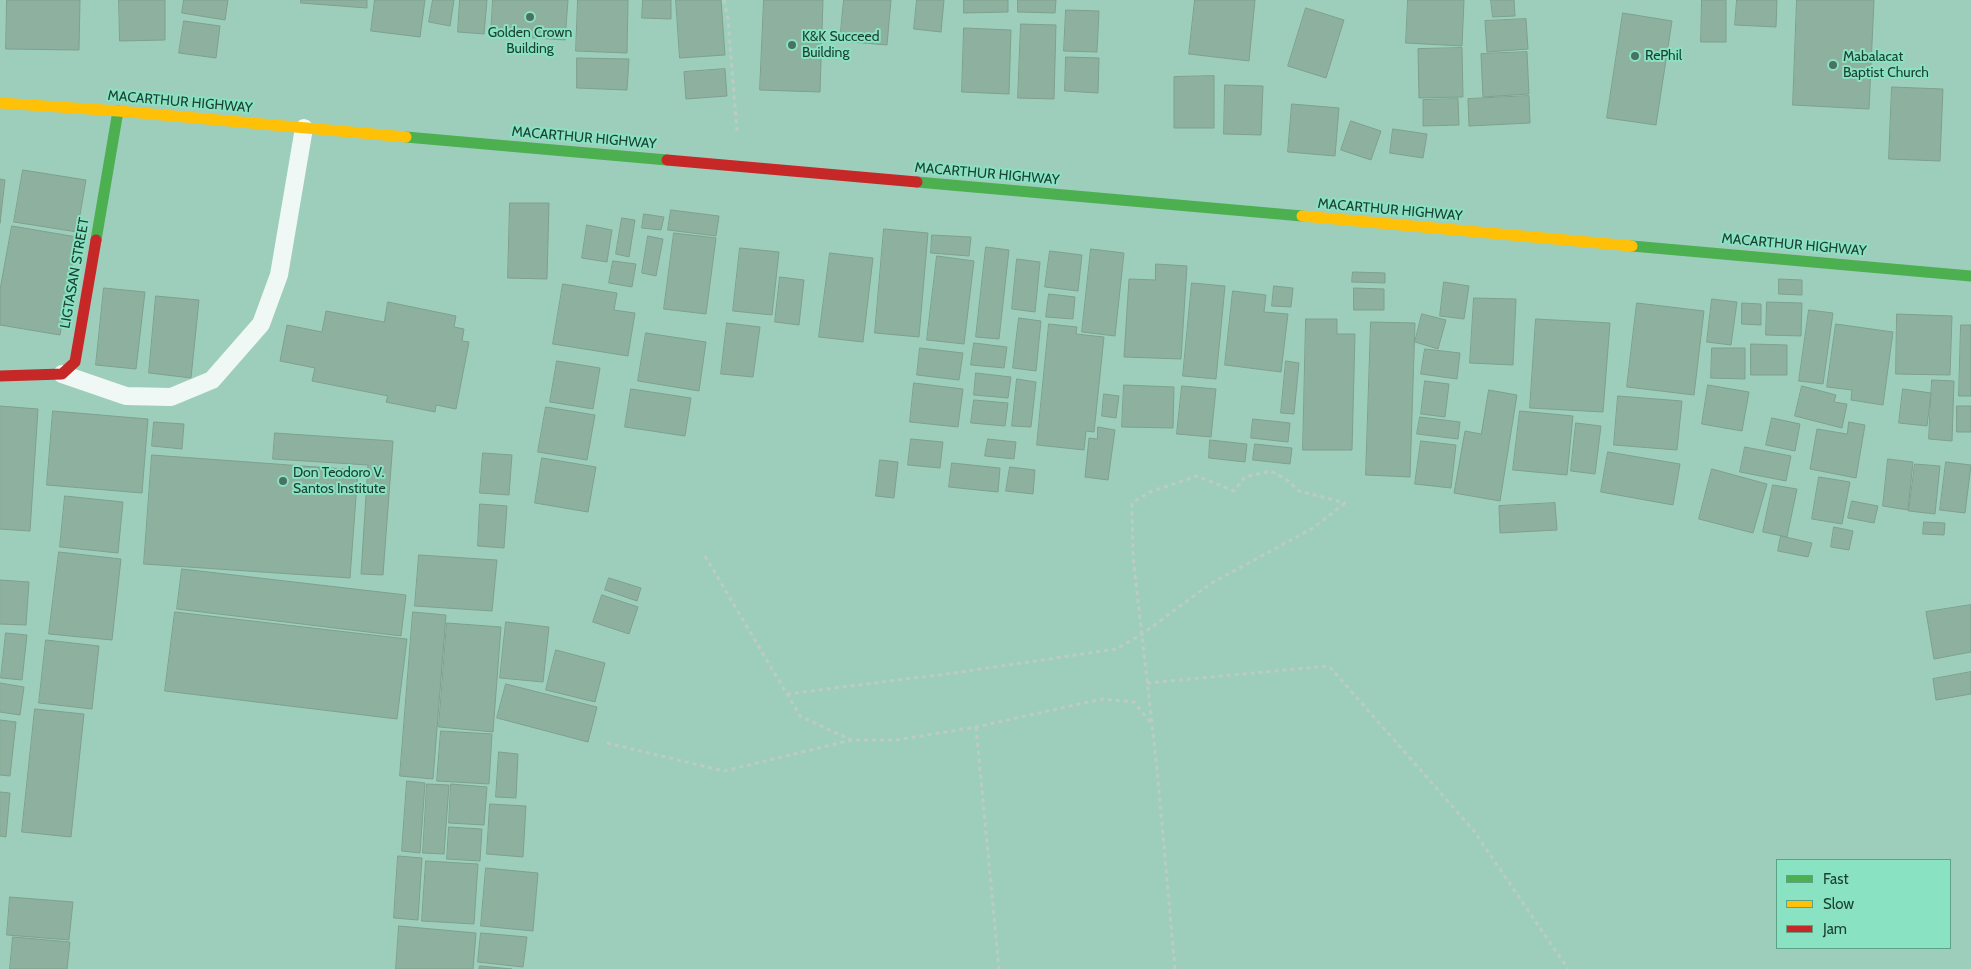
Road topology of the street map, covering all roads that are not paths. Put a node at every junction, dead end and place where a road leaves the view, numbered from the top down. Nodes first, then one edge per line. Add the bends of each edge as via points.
1 (0, 103) edge
2 (118, 111) junction
3 (304, 128) junction
4 (1971, 276) edge
5 (62, 374) junction
6 (0, 376) edge

1 - 2 main road, MACARTHUR HIGHWAY
2 - 3 main road, MACARTHUR HIGHWAY
2 - 5 main road, LIGTASAN STREET via 75,362
3 - 4 main road, MACARTHUR HIGHWAY
3 - 5 lane via 279,275 261,324 212,380 171,397 126,396
5 - 6 main road

